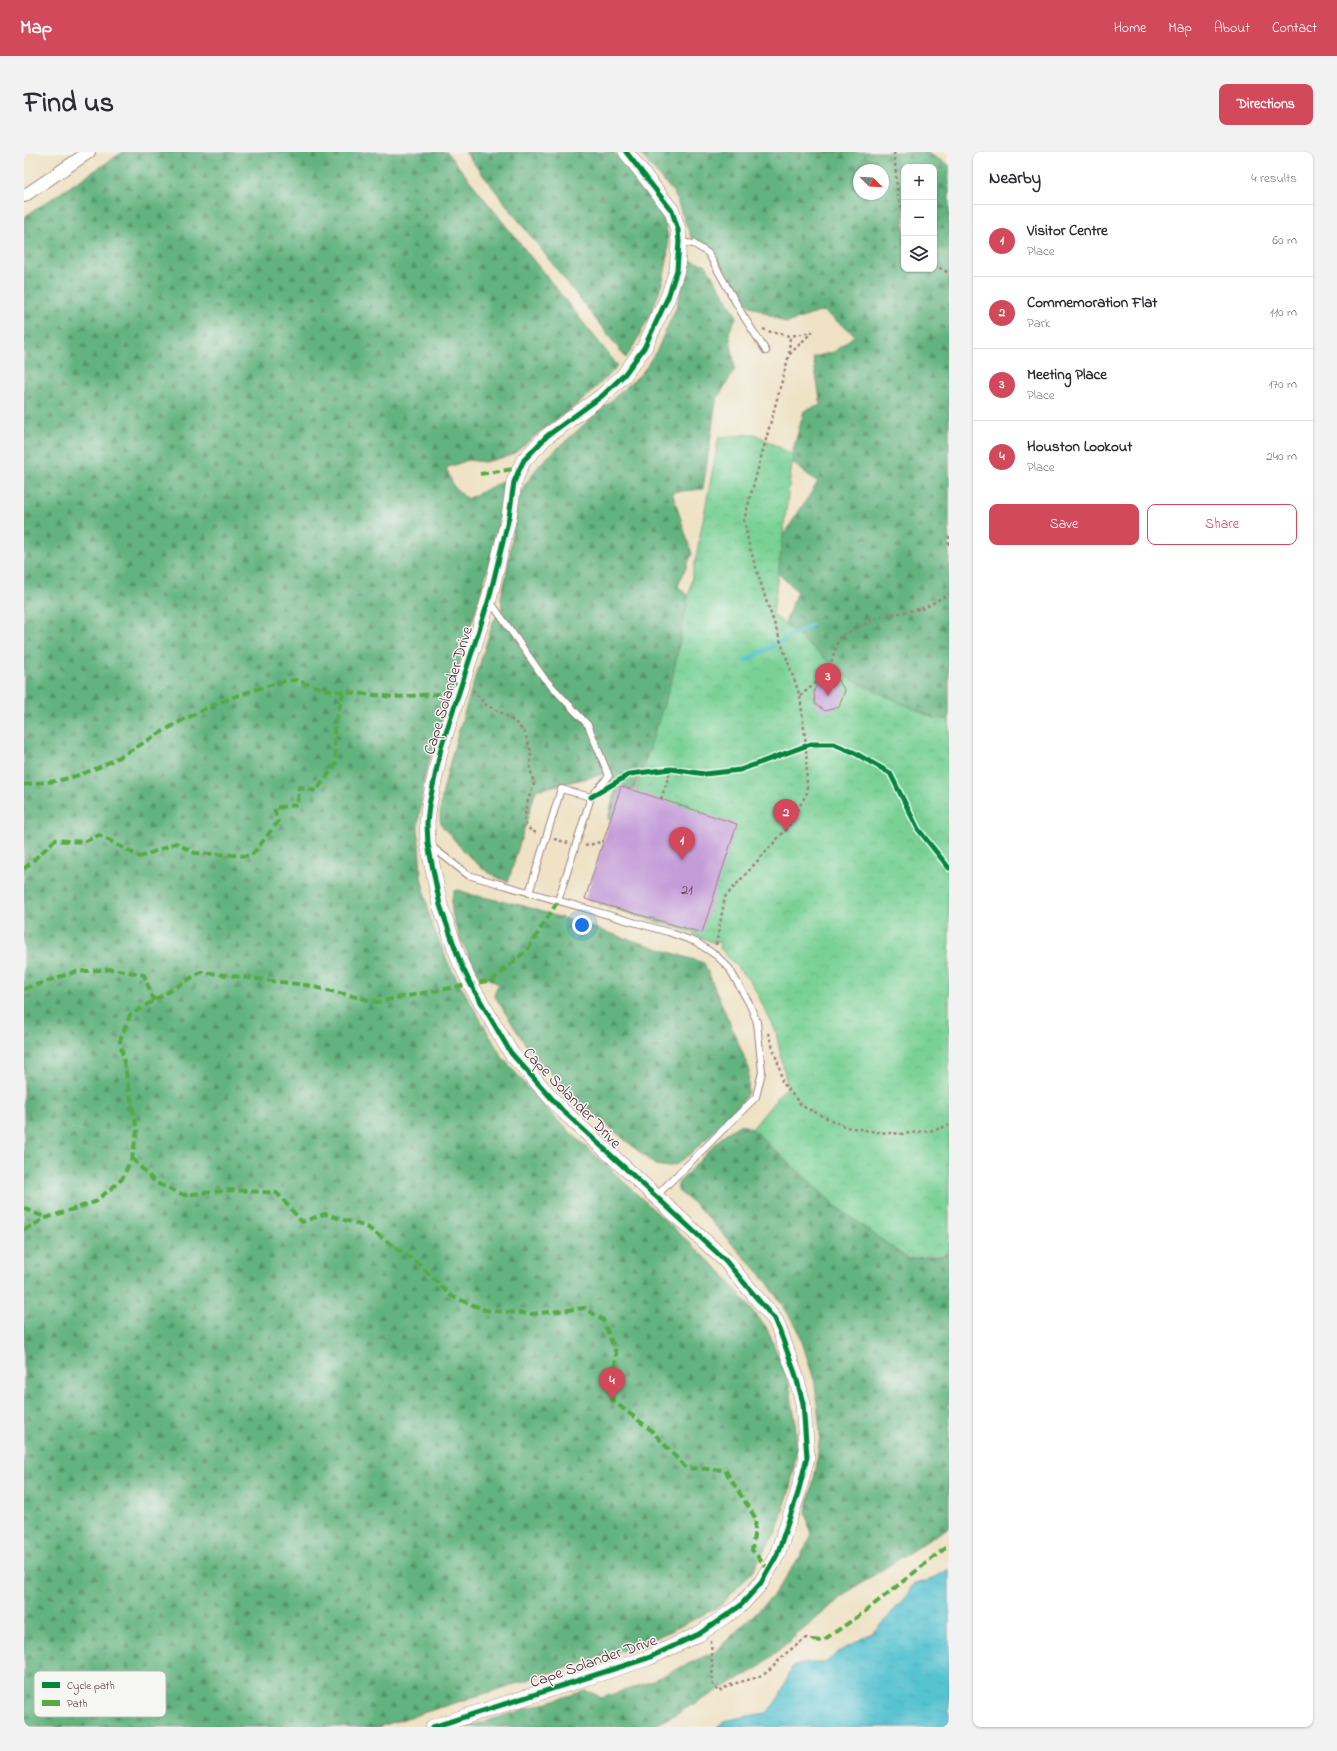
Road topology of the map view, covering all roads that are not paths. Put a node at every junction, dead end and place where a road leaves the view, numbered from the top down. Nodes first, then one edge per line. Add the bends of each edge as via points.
1 (89, 152) edge
2 (626, 152) edge
3 (24, 196) edge
4 (680, 242) junction
5 (766, 351) dead end
6 (489, 599) junction
7 (591, 797) junction
8 (428, 844) junction
9 (529, 893) junction
10 (558, 901) junction
11 (656, 1196) junction
12 (433, 1727) edge

1 - 3 street
2 - 4 street, Cape Solander Drive via 672,211
4 - 5 lane via 694,244 708,253
4 - 6 street, Cape Solander Drive via 677,270 668,297 644,348 624,375 602,396 547,436 524,460 514,482
6 - 7 lane via 544,678 588,726 609,776
6 - 8 street, Cape Solander Drive via 441,748 429,805
7 - 9 lane via 560,789
7 - 10 lane
8 - 9 lane via 468,875
8 - 11 street, Cape Solander Drive via 440,905 460,962 511,1053 562,1110
9 - 10 lane
10 - 11 lane via 696,942 729,968 757,1022 762,1072 756,1097
11 - 12 street, Cape Solander Drive via 725,1260 776,1320 795,1373 803,1403 806,1457 798,1493 777,1555 761,1583 740,1606 698,1634 648,1658

